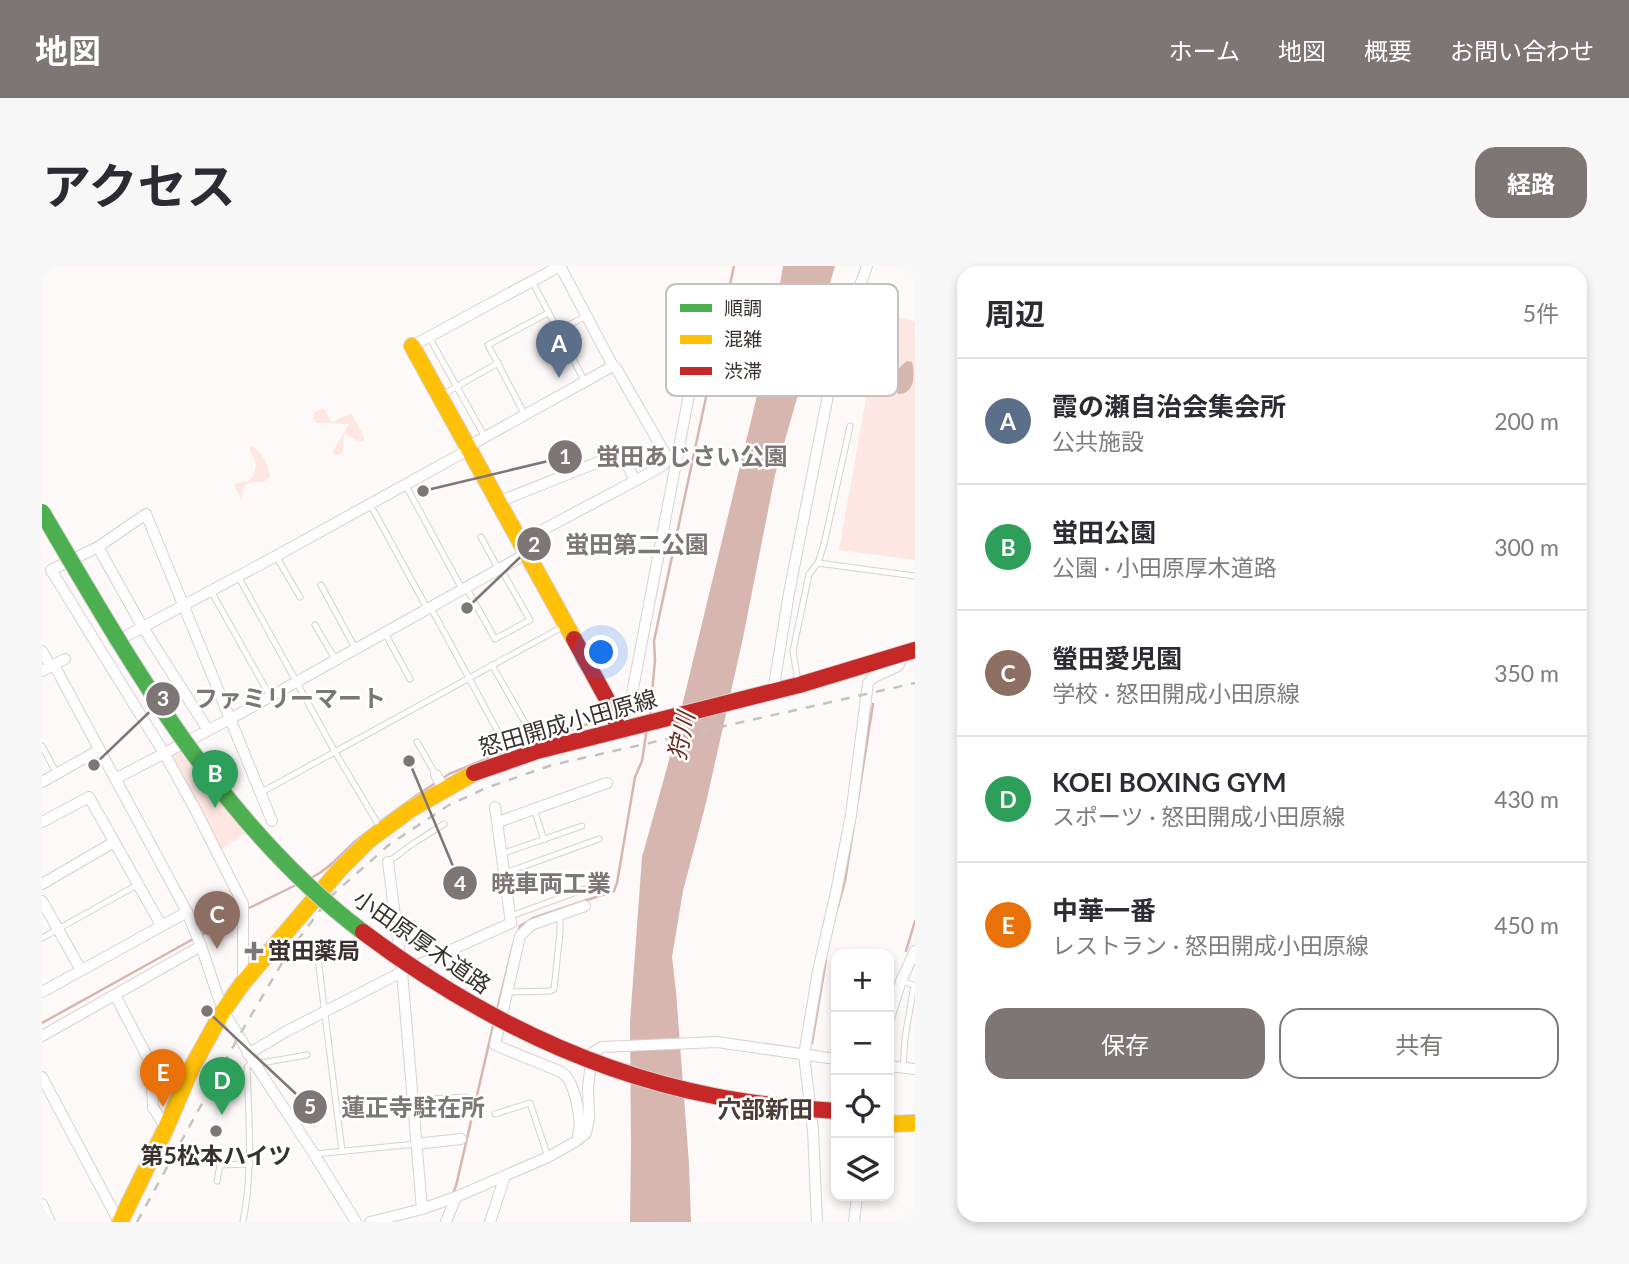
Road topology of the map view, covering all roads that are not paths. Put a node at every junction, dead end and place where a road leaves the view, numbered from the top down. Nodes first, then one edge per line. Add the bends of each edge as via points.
1 (560, 266) edge
2 (867, 266) edge
3 (532, 281) junction
4 (860, 284) edge
5 (548, 313) junction
6 (587, 316) junction
7 (558, 331) junction
8 (429, 337) junction
9 (412, 346) joint
10 (498, 363) junction
11 (613, 366) junction
12 (585, 382) junction
13 (457, 387) junction
14 (685, 396) edge
15 (828, 396) edge
16 (439, 397) junction
17 (526, 415) junction
18 (849, 426) dead end
19 (485, 438) junction
20 (468, 449) junction
21 (670, 463) junction
22 (635, 480) junction
23 (405, 484) junction
24 (498, 502) junction
25 (370, 504) junction
26 (42, 512) edge
27 (42, 534) edge
28 (481, 537) dead end
29 (99, 547) junction
30 (523, 548) junction
31 (276, 556) junction
32 (818, 563) junction
33 (47, 567) edge
34 (500, 569) junction
35 (238, 576) junction
36 (915, 576) edge
37 (321, 585) dead end
38 (464, 588) junction
39 (211, 591) junction
40 (300, 597) dead end
41 (184, 604) junction
42 (428, 607) junction
43 (315, 625) dead end
44 (565, 625) junction
45 (142, 626) junction
46 (385, 632) junction
47 (355, 648) junction
48 (100, 650) junction
49 (42, 651) edge
50 (908, 652) edge
51 (65, 659) dead end
52 (335, 659) junction
53 (492, 665) junction
54 (49, 668) edge
55 (469, 677) junction
56 (410, 679) dead end
57 (297, 681) junction
58 (799, 685) junction
59 (769, 693) junction
60 (270, 696) junction
61 (230, 719) junction
62 (208, 730) junction
63 (620, 730) junction
64 (417, 742) dead end
65 (535, 744) junction
66 (42, 746) edge
67 (99, 750) junction
68 (513, 750) junction
69 (335, 752) junction
70 (164, 753) junction
71 (57, 774) junction
72 (115, 779) junction
73 (42, 782) edge
74 (440, 783) junction
75 (607, 783) dead end
76 (260, 793) junction
77 (495, 807) dead end
78 (534, 809) junction
79 (272, 821) dead end
80 (42, 822) edge
81 (498, 822) junction
82 (444, 824) dead end
83 (378, 825) junction
84 (582, 826) dead end
85 (599, 839) dead end
86 (544, 840) junction
87 (114, 842) junction
88 (501, 855) junction
89 (387, 862) joint
90 (505, 873) junction
91 (42, 884) edge
92 (138, 885) junction
93 (593, 886) dead end
94 (42, 901) edge
95 (585, 906) dead end
96 (187, 912) junction
97 (560, 914) junction
98 (511, 916) junction
99 (161, 925) junction
100 (58, 929) junction
101 (42, 938) edge
102 (316, 942) dead end
103 (201, 946) junction
104 (915, 951) edge
105 (80, 970) junction
106 (402, 972) junction
107 (901, 981) junction
108 (242, 985) junction
109 (42, 992) edge
110 (506, 992) junction
111 (115, 995) junction
112 (223, 1011) junction
113 (326, 1011) junction
114 (891, 1012) edge
115 (42, 1036) edge
116 (307, 1055) dead end
117 (804, 1055) junction
118 (831, 1058) edge
119 (252, 1060) junction
120 (894, 1067) edge
121 (902, 1068) junction
122 (915, 1069) edge
123 (42, 1077) edge
124 (467, 1097) dead end
125 (414, 1100) junction
126 (831, 1110) edge
127 (894, 1113) edge
128 (915, 1113) edge
129 (495, 1114) dead end
130 (831, 1123) edge
131 (915, 1123) edge
132 (894, 1124) edge
133 (166, 1128) junction
134 (461, 1139) dead end
135 (575, 1142) junction
136 (416, 1144) junction
137 (342, 1151) junction
138 (314, 1154) junction
139 (548, 1157) junction
140 (250, 1164) junction
141 (505, 1176) junction
142 (217, 1181) dead end
143 (456, 1197) junction
144 (856, 1201) edge
145 (42, 1204) edge
146 (422, 1209) junction
147 (50, 1222) edge
148 (120, 1222) edge
149 (243, 1222) edge
150 (356, 1222) edge
151 (370, 1222) edge
152 (446, 1222) edge
153 (490, 1222) edge
154 (817, 1222) edge
155 (854, 1222) edge

1 - 3 street
1 - 6 street
2 - 4 street
3 - 5 lane
3 - 8 street
5 - 7 lane
5 - 10 lane via 488,345
6 - 7 lane
6 - 11 street
7 - 12 lane
8 - 9 street
8 - 13 lane
9 - 16 main road
10 - 13 lane
10 - 17 lane
11 - 12 street
11 - 21 street
12 - 17 street
13 - 16 lane
13 - 19 lane
14 - 21 street
15 - 59 street
16 - 20 main road
17 - 19 street
18 - 32 lane
19 - 20 street
20 - 23 street
20 - 24 main road
21 - 22 street
21 - 63 street via 631,699
22 - 24 street via 621,453
22 - 30 street
23 - 25 street
23 - 38 lane
24 - 30 main road
25 - 31 street
25 - 42 lane
26 - 126 main road, 小田原厚木道路, bridge via 143,680 222,791 299,876 386,950 474,1007 577,1056 696,1092
27 - 130 main road, 小田原厚木道路 via 133,685 210,794 288,882 375,956 469,1018 576,1069 691,1104
28 - 34 lane
29 - 33 street
29 - 41 street via 146,514
29 - 45 street
30 - 34 street
30 - 44 main road
31 - 35 street
31 - 40 lane
32 - 36 lane
32 - 58 lane via 809,574 793,651
33 - 48 street
34 - 38 street
34 - 38 lane via 530,620 495,639
35 - 39 street
35 - 57 lane
37 - 47 lane
38 - 42 street
39 - 41 street
39 - 60 lane
41 - 45 street
41 - 61 street
42 - 46 street
42 - 55 lane
43 - 52 lane
44 - 53 lane
44 - 63 main road
45 - 48 street
45 - 62 street
46 - 47 street
46 - 56 lane
47 - 52 street
48 - 70 street
49 - 54 street
50 - 58 main road, 怒田開成小田原線
50 - 117 street via 898,666 868,683 851,815
51 - 54 street
52 - 57 street
53 - 55 lane
53 - 65 lane
54 - 67 street
55 - 68 lane via 503,741
55 - 69 lane
57 - 60 street
57 - 69 lane
58 - 59 main road, 怒田開成小田原線
59 - 63 main road, 怒田開成小田原線
60 - 61 street
61 - 62 street
61 - 76 street
62 - 70 street
63 - 65 main road, 怒田開成小田原線
64 - 74 lane
65 - 68 main road, 怒田開成小田原線
66 - 71 lane
67 - 71 street
67 - 72 street
68 - 74 main road, 怒田開成小田原線 via 472,774
69 - 76 lane
69 - 83 lane
70 - 72 street
70 - 108 street via 243,904
71 - 73 street
72 - 96 street
74 - 83 main road, 怒田開成小田原線 via 411,809
75 - 78 street
76 - 79 street
77 - 81 street
78 - 81 street
78 - 86 lane
80 - 87 street via 89,797
81 - 88 street
82 - 89 lane
83 - 108 main road, 怒田開成小田原線
84 - 86 lane
85 - 90 lane
86 - 88 lane
87 - 91 street
87 - 92 street
88 - 90 street
89 - 106 street
90 - 98 street
92 - 99 street
92 - 100 lane
93 - 98 lane
94 - 100 street
95 - 97 street
96 - 99 street
96 - 103 street
97 - 110 street via 531,925 520,936
97 - 110 lane via 554,989
98 - 106 street via 512,923
99 - 105 street
100 - 101 lane
100 - 105 street
102 - 113 lane
103 - 111 street
103 - 112 street
104 - 107 street
105 - 109 street
106 - 113 street
106 - 125 street
107 - 114 street
107 - 121 lane via 914,985
108 - 112 main road, 怒田開成小田原線
110 - 135 street via 495,1045 566,1075 580,1118
111 - 115 street
111 - 133 street via 151,1064 153,1107
112 - 119 street
112 - 133 main road, 怒田開成小田原線
113 - 119 street
113 - 137 lane
116 - 119 lane
117 - 118 street
117 - 135 street via 717,1042 603,1047 592,1053 589,1118 586,1133
117 - 154 street
119 - 138 street
119 - 140 lane via 247,1067
120 - 121 street
121 - 122 street
123 - 148 street
124 - 125 lane
125 - 136 street
127 - 128 main road
129 - 139 lane via 530,1103
131 - 132 main road
133 - 148 main road, 怒田開成小田原線
134 - 136 street
135 - 139 street
136 - 137 lane
136 - 146 street
137 - 138 lane
138 - 150 street
139 - 141 street
140 - 142 lane via 220,1165
140 - 149 lane
141 - 143 street
141 - 153 street
143 - 146 street
143 - 152 street
144 - 155 street
145 - 147 street
146 - 151 street

